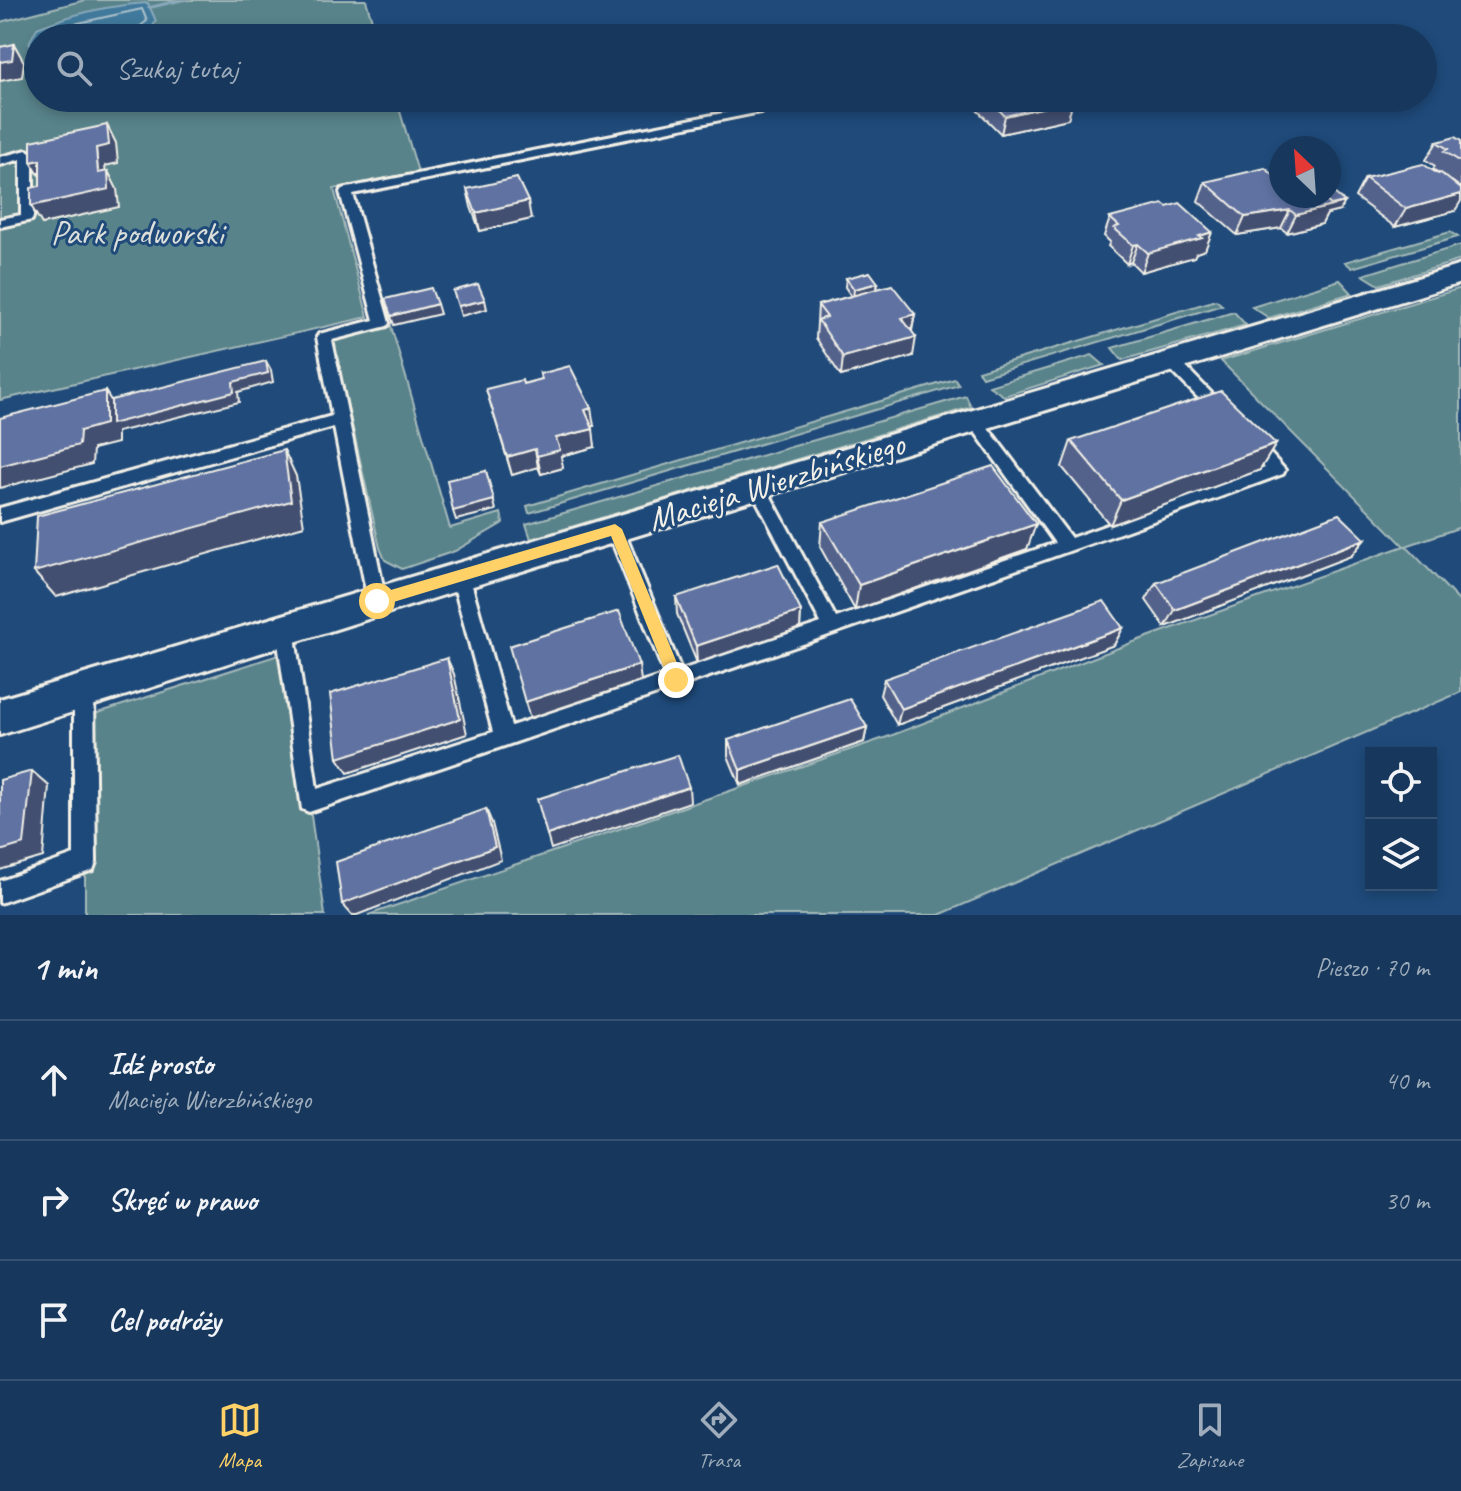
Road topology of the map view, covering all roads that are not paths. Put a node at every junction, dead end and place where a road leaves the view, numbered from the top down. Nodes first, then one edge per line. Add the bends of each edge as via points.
1 (745, 112) edge
2 (0, 161) edge
3 (0, 223) edge
4 (1461, 274) edge
5 (1172, 362) junction
6 (340, 420) junction
7 (975, 421) junction
8 (757, 486) junction
9 (0, 515) edge
10 (615, 529) junction
11 (1067, 546) junction
12 (460, 575) junction
13 (377, 601) junction
14 (832, 627) junction
15 (285, 629) junction
16 (676, 680) junction
17 (84, 692) junction
18 (0, 717) edge
19 (504, 737) junction
20 (0, 892) edge

1 - 6 lane via 346,192 382,323 324,337
2 - 3 lane via 27,154 27,217
4 - 5 street, Macieja Wierzbińskiego
5 - 7 street, Macieja Wierzbińskiego
5 - 11 lane via 1277,470
6 - 9 lane
6 - 13 lane
7 - 8 street, Macieja Wierzbińskiego
7 - 11 lane
8 - 10 street, Macieja Wierzbińskiego
8 - 14 lane
10 - 12 street, Macieja Wierzbińskiego
10 - 16 lane
11 - 14 lane
12 - 13 street, Macieja Wierzbińskiego
12 - 19 lane
13 - 15 street, Macieja Wierzbińskiego
14 - 16 lane
15 - 17 street, Macieja Wierzbińskiego
15 - 19 lane via 309,802
16 - 19 lane
17 - 18 street, Macieja Wierzbińskiego
17 - 20 lane via 85,862

